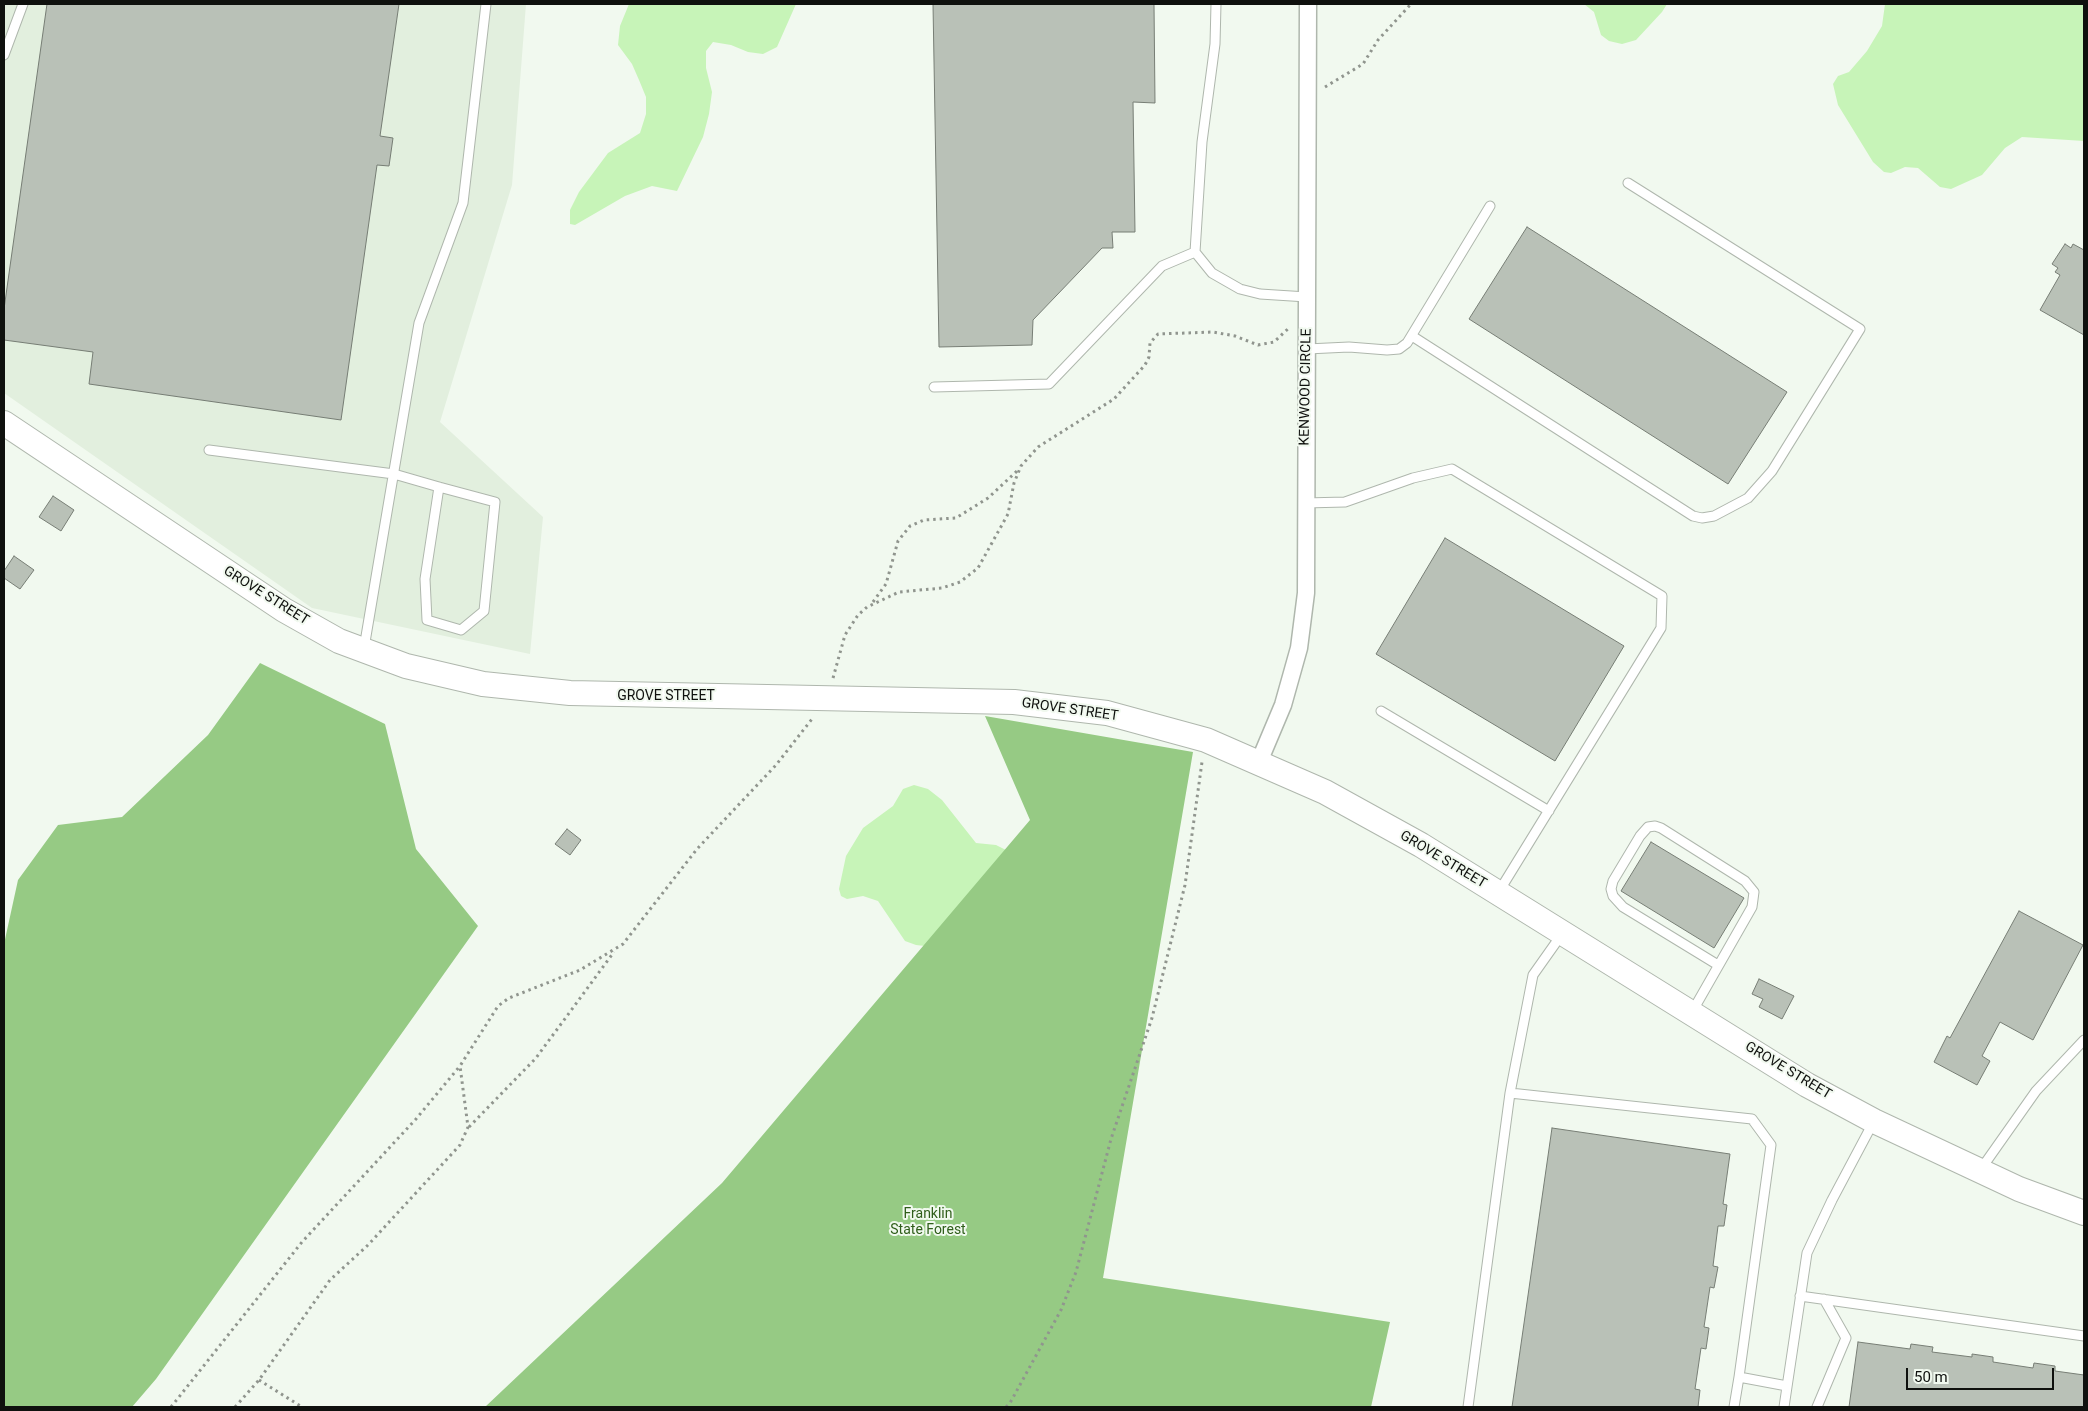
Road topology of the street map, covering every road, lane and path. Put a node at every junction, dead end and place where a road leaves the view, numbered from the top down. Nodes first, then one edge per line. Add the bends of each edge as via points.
1 (23, 4) edge
2 (486, 4) edge
3 (1216, 4) edge
4 (1308, 4) edge
5 (1411, 4) edge
6 (4, 55) edge
7 (1307, 97) junction
8 (1628, 184) dead end
9 (1490, 206) dead end
10 (1194, 252) junction
11 (1307, 302) junction
12 (1412, 336) junction
13 (1307, 348) junction
14 (934, 387) dead end
15 (4, 423) edge
16 (209, 450) dead end
17 (1018, 470) junction
18 (394, 474) junction
19 (440, 487) junction
20 (1305, 502) junction
21 (872, 604) junction
22 (363, 651) junction
23 (828, 697) junction
24 (1381, 711) dead end
25 (1206, 740) junction
26 (1259, 762) junction
27 (1549, 811) junction
28 (1498, 893) junction
29 (1563, 932) junction
30 (616, 949) junction
31 (1718, 965) junction
32 (1692, 1012) junction
33 (2084, 1040) edge
34 (460, 1066) junction
35 (1510, 1093) junction
36 (1874, 1121) junction
37 (468, 1127) junction
38 (1979, 1171) junction
39 (2084, 1213) edge
40 (1800, 1296) junction
41 (1824, 1299) junction
42 (2084, 1336) edge
43 (1739, 1377) junction
44 (259, 1380) junction
45 (1787, 1386) junction
46 (171, 1407) edge
47 (235, 1407) edge
48 (302, 1407) edge
49 (1006, 1407) edge
50 (1468, 1407) edge
51 (1734, 1407) edge
52 (1784, 1407) edge
53 (1816, 1407) edge

1 - 6 lane
2 - 18 lane via 463,202 419,323
3 - 10 lane via 1216,44 1202,142
4 - 7 street, KENWOOD CIRCLE
5 - 7 path via 1378,40 1363,64
7 - 11 street, KENWOOD CIRCLE
8 - 12 lane via 1860,329 1772,471 1748,498 1714,516 1693,516
9 - 12 lane
10 - 11 lane via 1212,273 1240,289
10 - 14 lane via 1162,266 1048,384
11 - 13 street, KENWOOD CIRCLE
11 - 17 path via 1281,336 1267,344 1258,345 1213,332 1158,334 1150,343 1145,365 1114,399 1038,447
12 - 13 lane via 1399,349
13 - 20 street, KENWOOD CIRCLE
15 - 22 main road, GROVE STREET via 284,610
16 - 18 lane
17 - 21 path via 988,498 956,518 924,520 910,526 898,541 886,584
17 - 21 path via 1008,514 978,568 960,582 899,592
18 - 19 lane
18 - 22 lane
19 - 19 lane via 495,502 484,611 461,630 427,620 425,579
20 - 26 street, KENWOOD CIRCLE via 1306,592 1299,648 1283,704
20 - 27 lane via 1345,502 1413,478 1452,469 1662,596 1661,628
21 - 23 path via 858,615 845,634
22 - 23 main road, GROVE STREET via 441,676 542,691 604,696
23 - 25 main road, GROVE STREET via 1041,704 1106,713
23 - 30 path via 776,765 697,849 643,921
24 - 27 lane
25 - 26 main road, GROVE STREET
25 - 49 path via 1183,894 1152,1018 1111,1139 1076,1272 1061,1310
26 - 28 main road, GROVE STREET via 1325,792
27 - 28 lane
28 - 29 main road, GROVE STREET
29 - 32 main road, GROVE STREET
29 - 35 lane via 1533,975
30 - 34 path via 580,970 509,998 498,1006
30 - 37 path via 536,1058
31 - 31 lane via 1752,907 1754,892 1745,881 1661,828 1648,827 1613,881 1613,896 1623,907
31 - 32 lane
32 - 36 main road, GROVE STREET via 1807,1085
33 - 38 lane via 2036,1091
34 - 37 path
34 - 46 path via 416,1119 302,1242
35 - 43 lane via 1752,1119 1771,1145
35 - 50 lane
36 - 38 main road, GROVE STREET
36 - 40 lane via 1807,1253
37 - 44 path via 460,1145 448,1159 330,1280
38 - 39 main road, GROVE STREET
40 - 41 lane
40 - 45 lane
41 - 42 lane
41 - 53 lane via 1846,1338
43 - 45 lane
43 - 51 lane
44 - 47 path
44 - 48 path
45 - 52 lane

